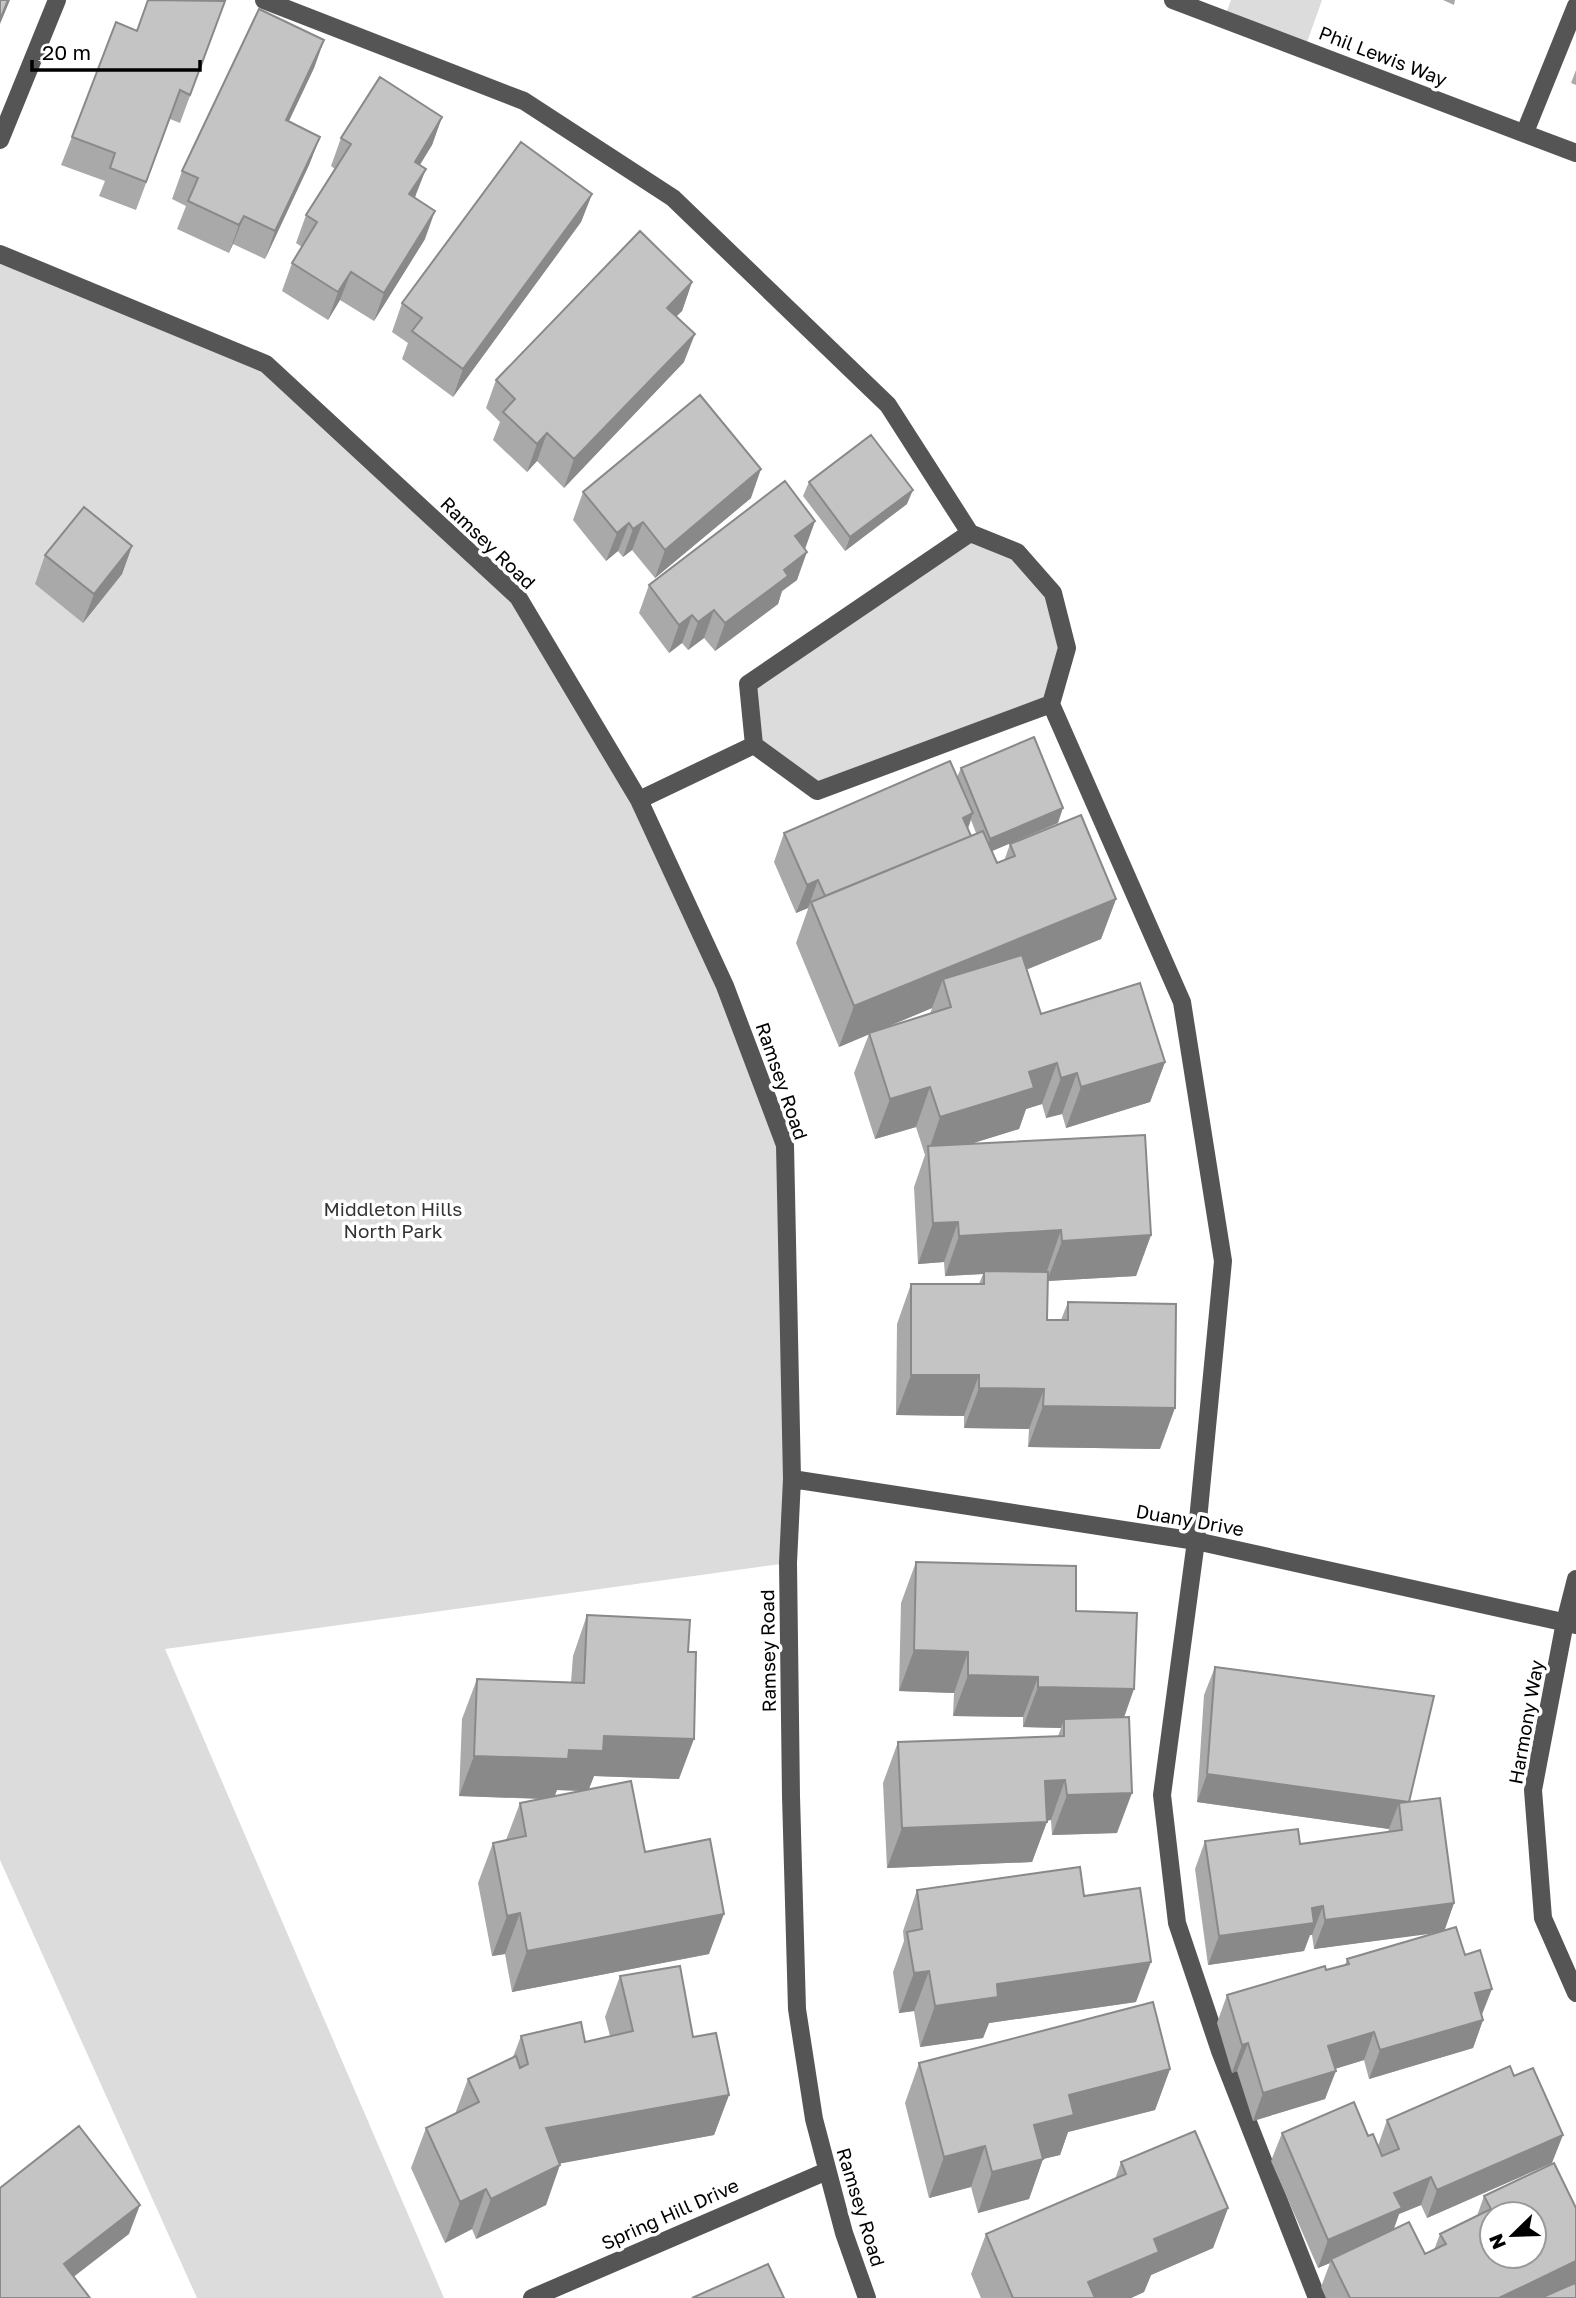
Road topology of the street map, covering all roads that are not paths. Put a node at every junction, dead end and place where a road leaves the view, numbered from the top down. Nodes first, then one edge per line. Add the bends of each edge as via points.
1 (57, 0) edge
2 (264, 0) edge
3 (1173, 0) edge
4 (1576, 6) edge
5 (1525, 132) junction
6 (0, 140) edge
7 (1576, 153) edge
8 (0, 254) edge
9 (970, 533) junction
10 (1051, 704) junction
11 (754, 745) junction
12 (639, 800) junction
13 (792, 1479) junction
14 (1196, 1541) junction
15 (1576, 1578) edge
16 (1570, 1623) edge
17 (1576, 1993) edge
18 (827, 2171) junction
19 (531, 2298) edge
20 (867, 2298) edge
21 (1317, 2298) edge

1 - 6 street
2 - 9 street via 524,101 673,198 888,405
3 - 5 street, Phil Lewis Way
4 - 5 street
5 - 7 street, Phil Lewis Way
8 - 12 street, Ramsey Road via 266,364 518,597
9 - 10 street via 1017,552 1053,593 1067,648
9 - 11 street via 748,684
10 - 11 street via 817,791
10 - 14 street via 1182,1002 1223,1261
11 - 12 street
12 - 13 street, Ramsey Road via 725,986 785,1144
13 - 14 street, Duany Drive
13 - 18 street, Ramsey Road via 788,1590 797,2009
14 - 16 street, Duany Drive
14 - 21 street via 1162,1795 1177,1923 1220,2051
15 - 16 street, Harmony Way
16 - 17 street, Harmony Way via 1533,1790 1543,1919
18 - 19 street, Spring Hill Drive
18 - 20 street, Ramsey Road

